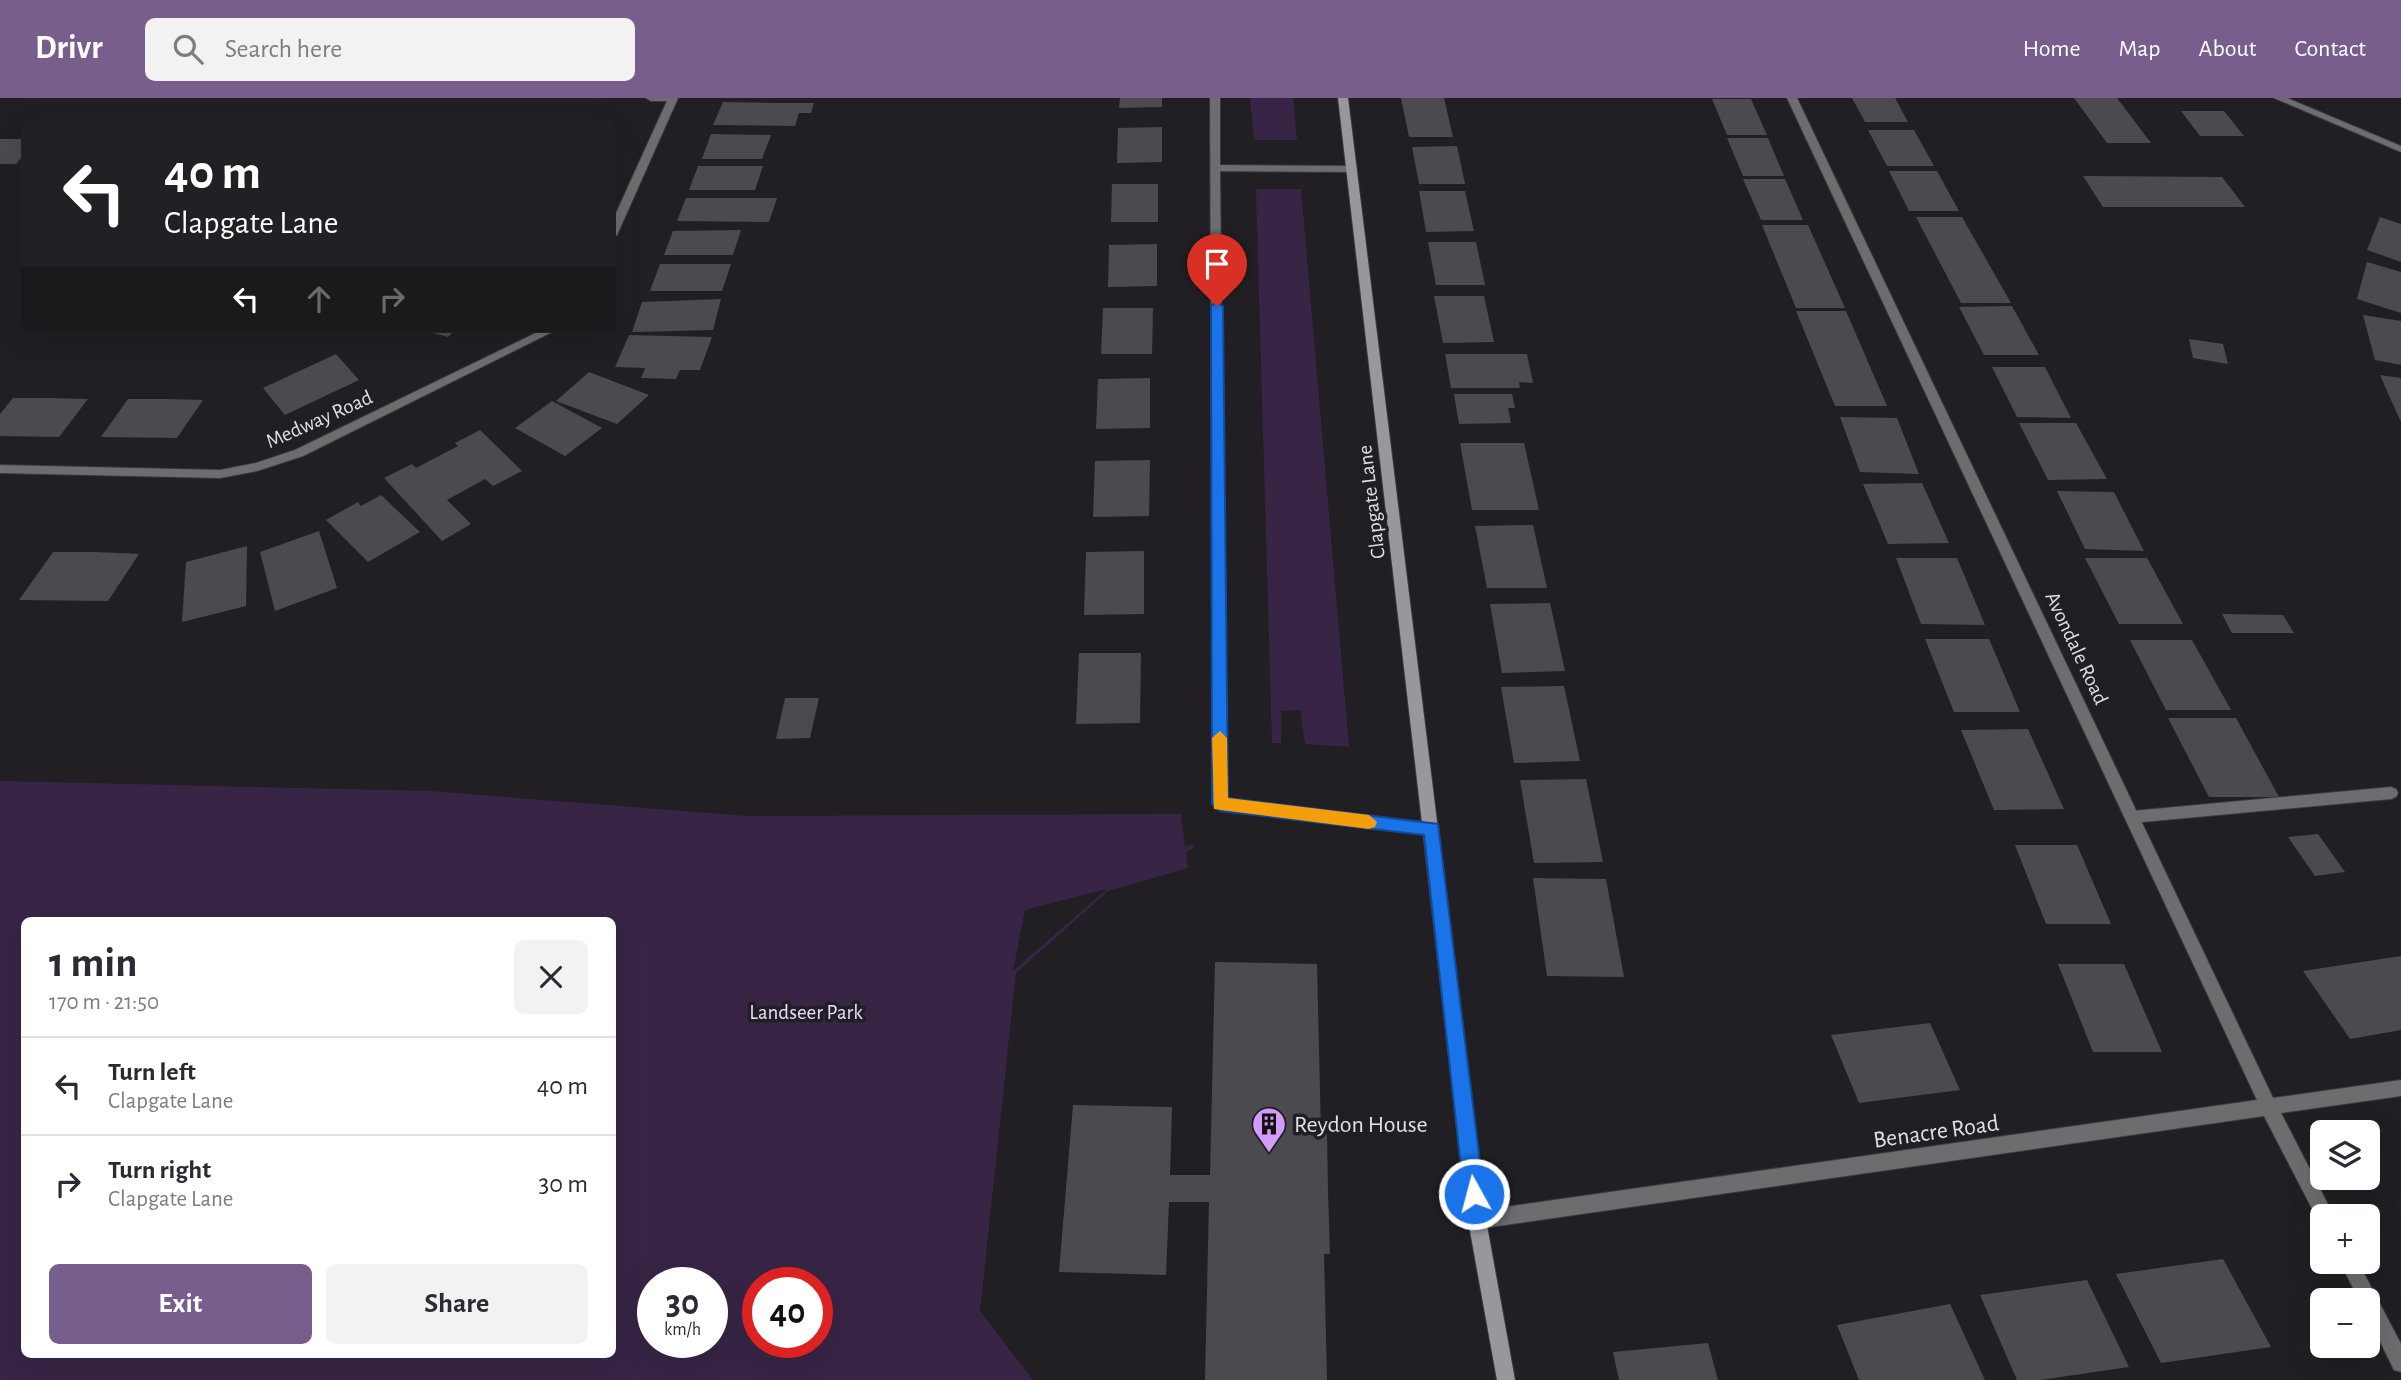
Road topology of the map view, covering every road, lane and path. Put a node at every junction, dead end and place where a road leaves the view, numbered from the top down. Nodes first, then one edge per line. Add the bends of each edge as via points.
1 (651, 98) edge
2 (673, 98) edge
3 (1215, 98) edge
4 (1343, 98) edge
5 (1792, 98) edge
6 (2279, 98) edge
7 (2401, 149) edge
8 (1216, 168) junction
9 (1352, 169) junction
10 (616, 226) edge
11 (545, 333) edge
12 (0, 469) edge
13 (2391, 793) dead end
14 (2132, 817) junction
15 (1432, 829) junction
16 (2401, 1088) edge
17 (2269, 1108) junction
18 (2319, 1204) edge
19 (1477, 1220) junction
20 (2355, 1274) edge
21 (2401, 1363) edge
22 (1506, 1380) edge

1 - 2 street
2 - 10 street
3 - 8 street
4 - 9 street, Clapgate Lane
5 - 14 street, Avondale Road
6 - 7 street
8 - 9 street
8 - 15 street via 1220,804
9 - 15 street, Clapgate Lane
11 - 12 street, Medway Road via 299,453 257,467 220,474
13 - 14 street
14 - 17 street, Avondale Road
15 - 19 street, Clapgate Lane
16 - 17 street, Benacre Road
17 - 18 street, Avondale Road
17 - 19 street, Benacre Road
19 - 22 street, Clapgate Lane
20 - 21 street

